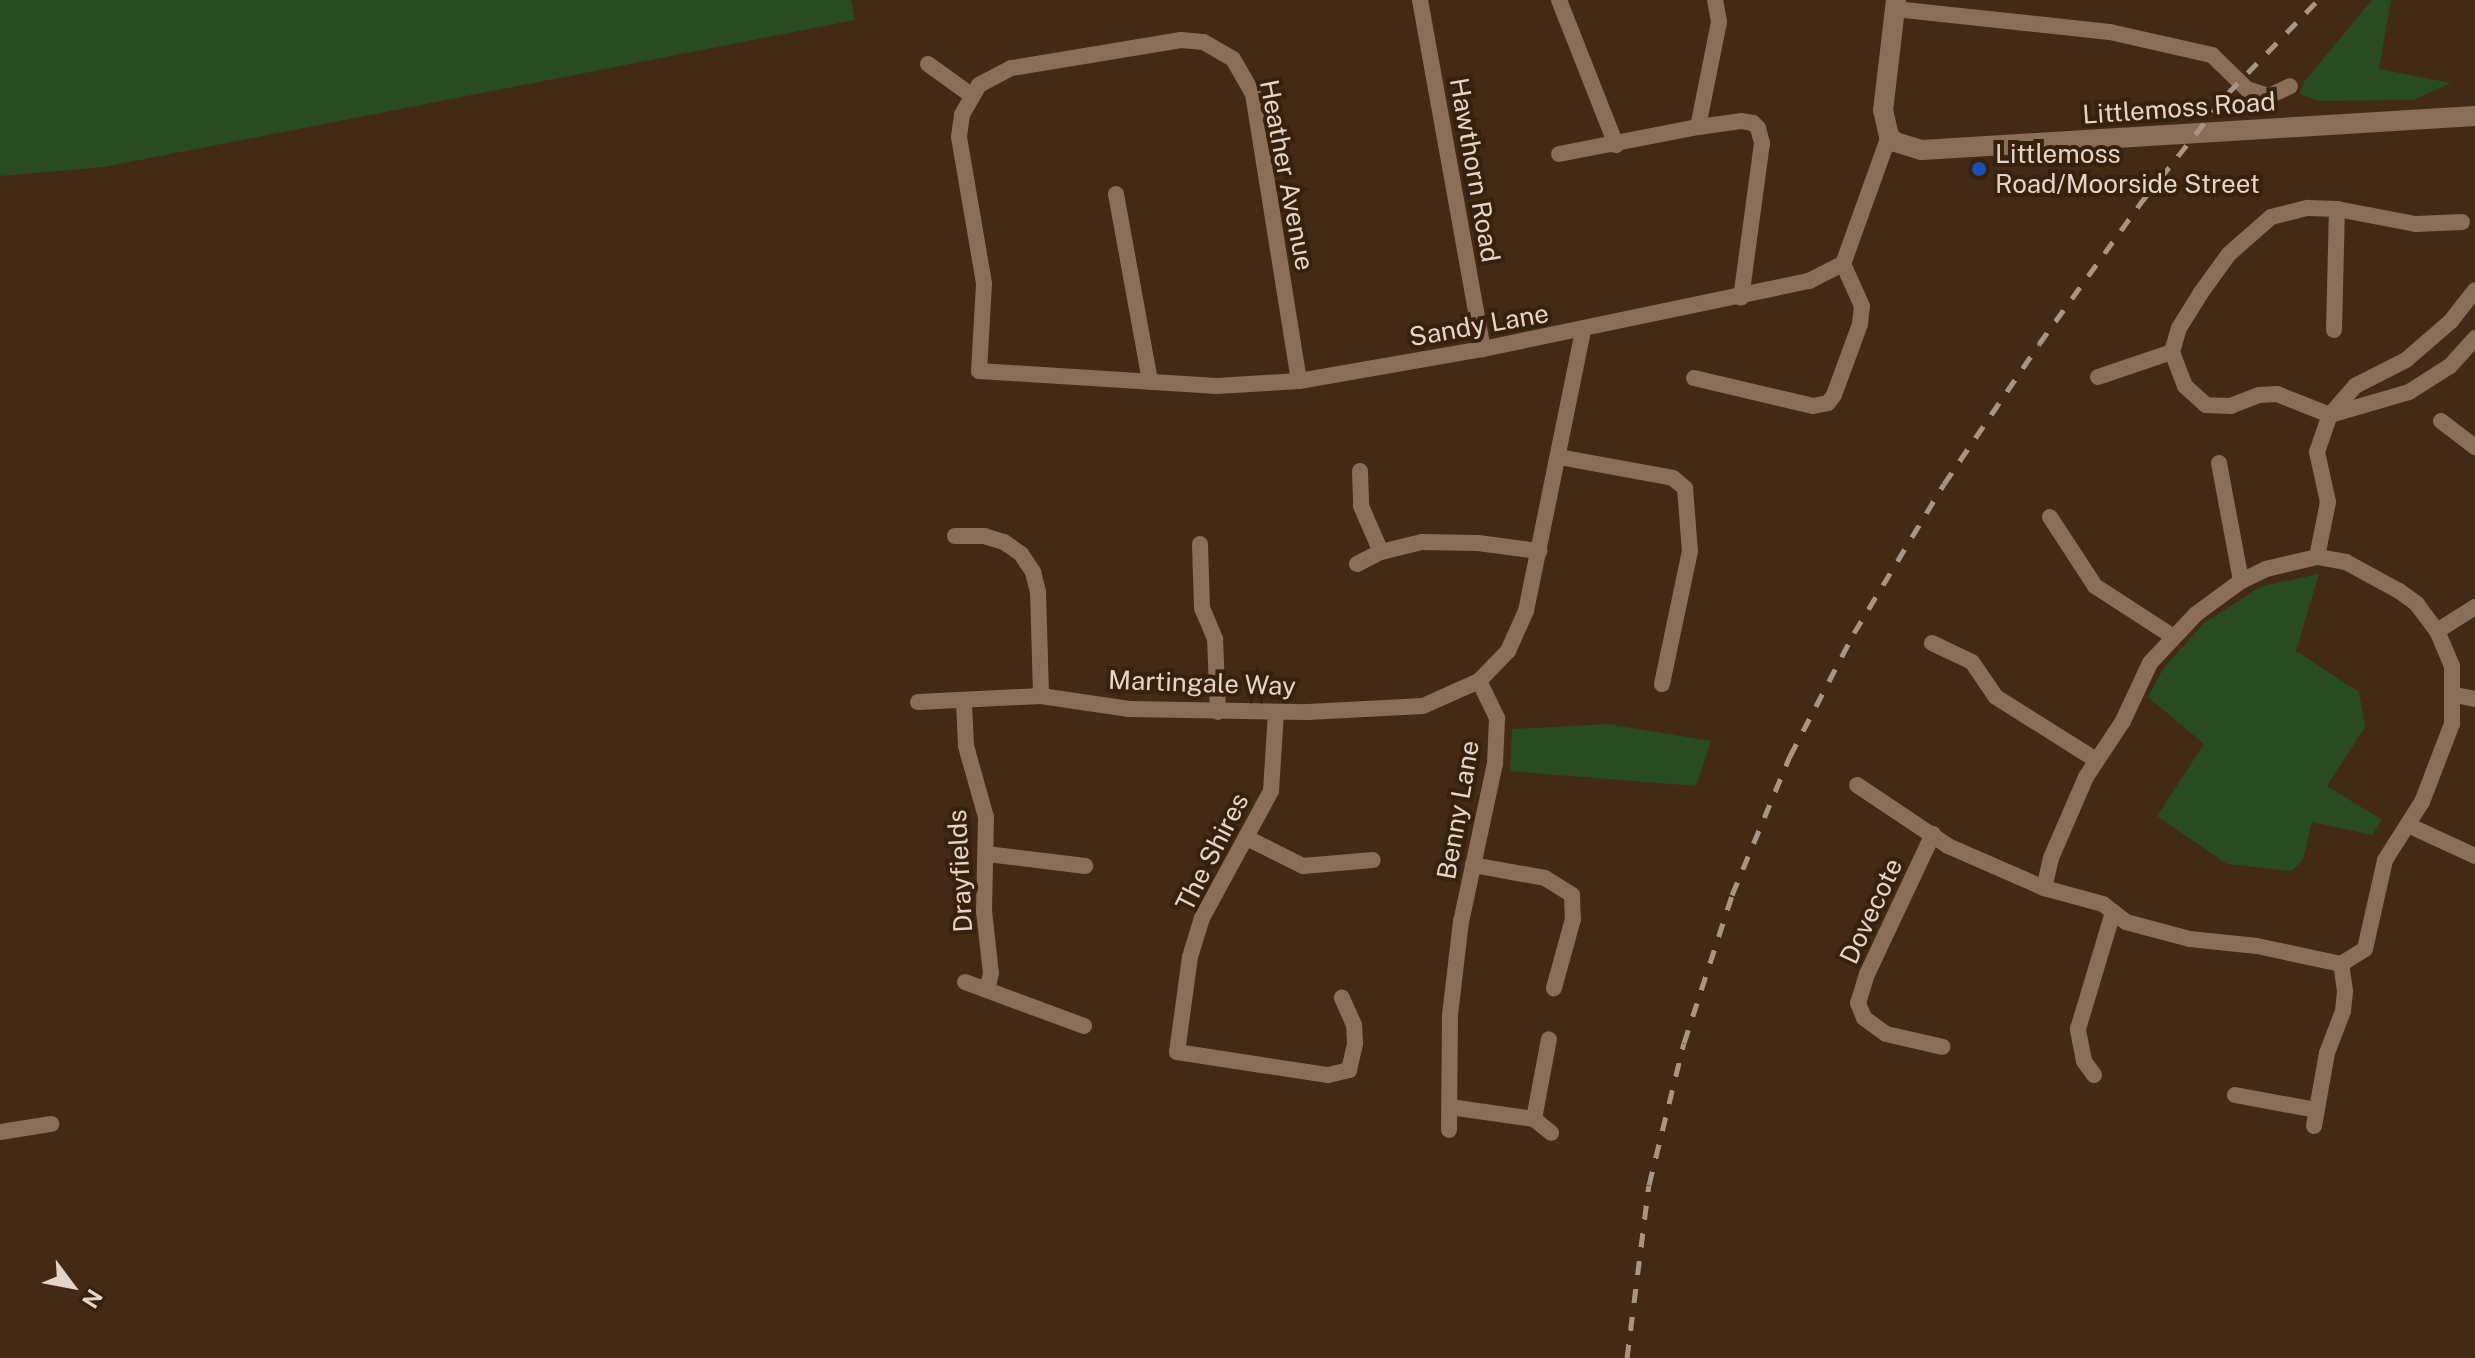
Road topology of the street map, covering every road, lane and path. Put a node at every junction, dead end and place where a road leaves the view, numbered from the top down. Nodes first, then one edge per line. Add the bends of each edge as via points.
1 (1420, 0) edge
2 (1559, 0) edge
3 (1715, 0) edge
4 (1896, 5) edge
5 (928, 64) dead end
6 (2290, 86) dead end
7 (971, 95) junction
8 (2475, 116) edge
9 (1698, 127) junction
10 (1889, 136) junction
11 (1616, 145) junction
12 (1559, 154) dead end
13 (1116, 194) dead end
14 (2337, 209) junction
15 (2462, 222) dead end
16 (1843, 264) junction
17 (2475, 290) edge
18 (1741, 298) junction
19 (2334, 330) dead end
20 (1583, 331) junction
21 (2475, 338) edge
22 (1483, 349) junction
23 (2172, 352) junction
24 (2098, 377) dead end
25 (1694, 378) dead end
26 (1299, 381) junction
27 (1150, 382) junction
28 (2330, 415) junction
29 (2441, 421) dead end
30 (2475, 447) edge
31 (1559, 457) junction
32 (2219, 463) dead end
33 (1360, 471) dead end
34 (2050, 517) dead end
35 (955, 536) dead end
36 (1200, 544) dead end
37 (1539, 551) junction
38 (1381, 552) junction
39 (2317, 557) junction
40 (1357, 564) dead end
41 (2241, 581) junction
42 (2475, 607) edge
43 (2437, 631) junction
44 (2172, 636) junction
45 (1932, 643) dead end
46 (1479, 681) junction
47 (1662, 684) dead end
48 (2455, 695) junction
49 (1041, 696) junction
50 (2475, 699) edge
51 (918, 702) dead end
52 (964, 702) junction
53 (1218, 712) junction
54 (1276, 712) junction
55 (2096, 760) junction
56 (1857, 785) dead end
57 (2408, 825) junction
58 (1933, 834) junction
59 (1247, 838) junction
60 (987, 854) junction
61 (2475, 856) edge
62 (1373, 860) dead end
63 (1473, 865) junction
64 (1085, 866) dead end
65 (2044, 888) junction
66 (2119, 917) junction
67 (2341, 964) junction
68 (965, 982) dead end
69 (1554, 988) dead end
70 (987, 990) junction
71 (1342, 998) dead end
72 (1084, 1026) dead end
73 (1549, 1039) dead end
74 (1943, 1047) dead end
75 (2094, 1075) dead end
76 (2235, 1095) dead end
77 (1450, 1107) junction
78 (1534, 1119) junction
79 (51, 1124) dead end
80 (1449, 1130) dead end
81 (0, 1132) edge
82 (1551, 1133) dead end

1 - 22 street, Hawthorn Road
2 - 11 street
3 - 9 street via 1719,22
4 - 6 street via 2110,32 2212,55 2247,89 2269,96
4 - 10 street via 1883,110
5 - 7 street
7 - 26 street, Heather Avenue via 989,77 1011,68 1181,40 1203,42 1233,59 1253,94
7 - 27 street, Sandy Lane via 959,137 984,284 979,371
8 - 10 street, Littlemoss Road via 1922,150
9 - 11 street
9 - 18 street via 1753,123 1762,143
10 - 16 street
11 - 12 street
13 - 27 street
14 - 15 street via 2416,224
14 - 19 street
14 - 23 street via 2308,208 2271,217 2229,254 2179,328
16 - 18 street, Sandy Lane via 1809,281
16 - 25 street via 1862,306 1860,324 1828,403 1813,406
17 - 28 street via 2451,321 2406,360 2355,386
18 - 20 street, Sandy Lane
20 - 22 street, Sandy Lane
20 - 31 street
21 - 28 street via 2450,366 2409,392
22 - 26 street, Sandy Lane
23 - 24 street
23 - 28 street via 2185,386 2206,405 2231,406 2277,394
26 - 27 street, Sandy Lane via 1217,386
28 - 39 street via 2317,452 2328,502
29 - 30 street
31 - 37 street
31 - 47 street via 1673,478 1685,488 1690,551
32 - 41 street
33 - 38 street via 1361,506
34 - 44 street via 2095,586
35 - 49 street via 1004,542 1033,572
36 - 53 street via 1202,608 1215,639
37 - 38 street via 1422,542
37 - 46 street via 1516,638
38 - 40 street
39 - 41 street
39 - 43 street via 2346,562 2383,580 2417,604
41 - 44 street
42 - 43 street
43 - 48 street via 2452,666
44 - 55 street via 2150,663 2123,721
45 - 55 street via 1972,662 1996,697
46 - 54 street, Martingale Way via 1423,706
46 - 63 street, Benny Lane via 1497,718 1495,764
48 - 50 street
48 - 57 street via 2452,724
49 - 52 street, Martingale Way
49 - 53 street, Martingale Way via 1129,709
51 - 52 street, Martingale Way
52 - 60 street, Drayfields via 966,746 986,817
53 - 54 street, Martingale Way
54 - 59 street, The Shires via 1271,791
55 - 65 street via 2062,829
56 - 58 street
57 - 61 street
57 - 67 street via 2385,860 2365,949
58 - 65 street via 1948,846
58 - 74 street, Dovecote via 1858,1003 1864,1018 1886,1034
59 - 62 street via 1303,866
59 - 71 street, The Shires via 1202,918 1190,957 1177,1052 1328,1075 1349,1070 1354,1025
60 - 64 street
60 - 70 street, Drayfields
63 - 69 street via 1545,878 1572,895 1573,919
63 - 77 street, Benny Lane via 1450,1015
65 - 66 street via 2103,904
66 - 67 street via 2190,939 2257,946
66 - 75 street via 2078,1029 2084,1061
67 - 76 street via 2343,1011 2327,1053 2315,1118
68 - 70 street
70 - 72 street
73 - 78 street
77 - 78 street
77 - 80 street, Benny Lane
78 - 82 street
79 - 81 street

